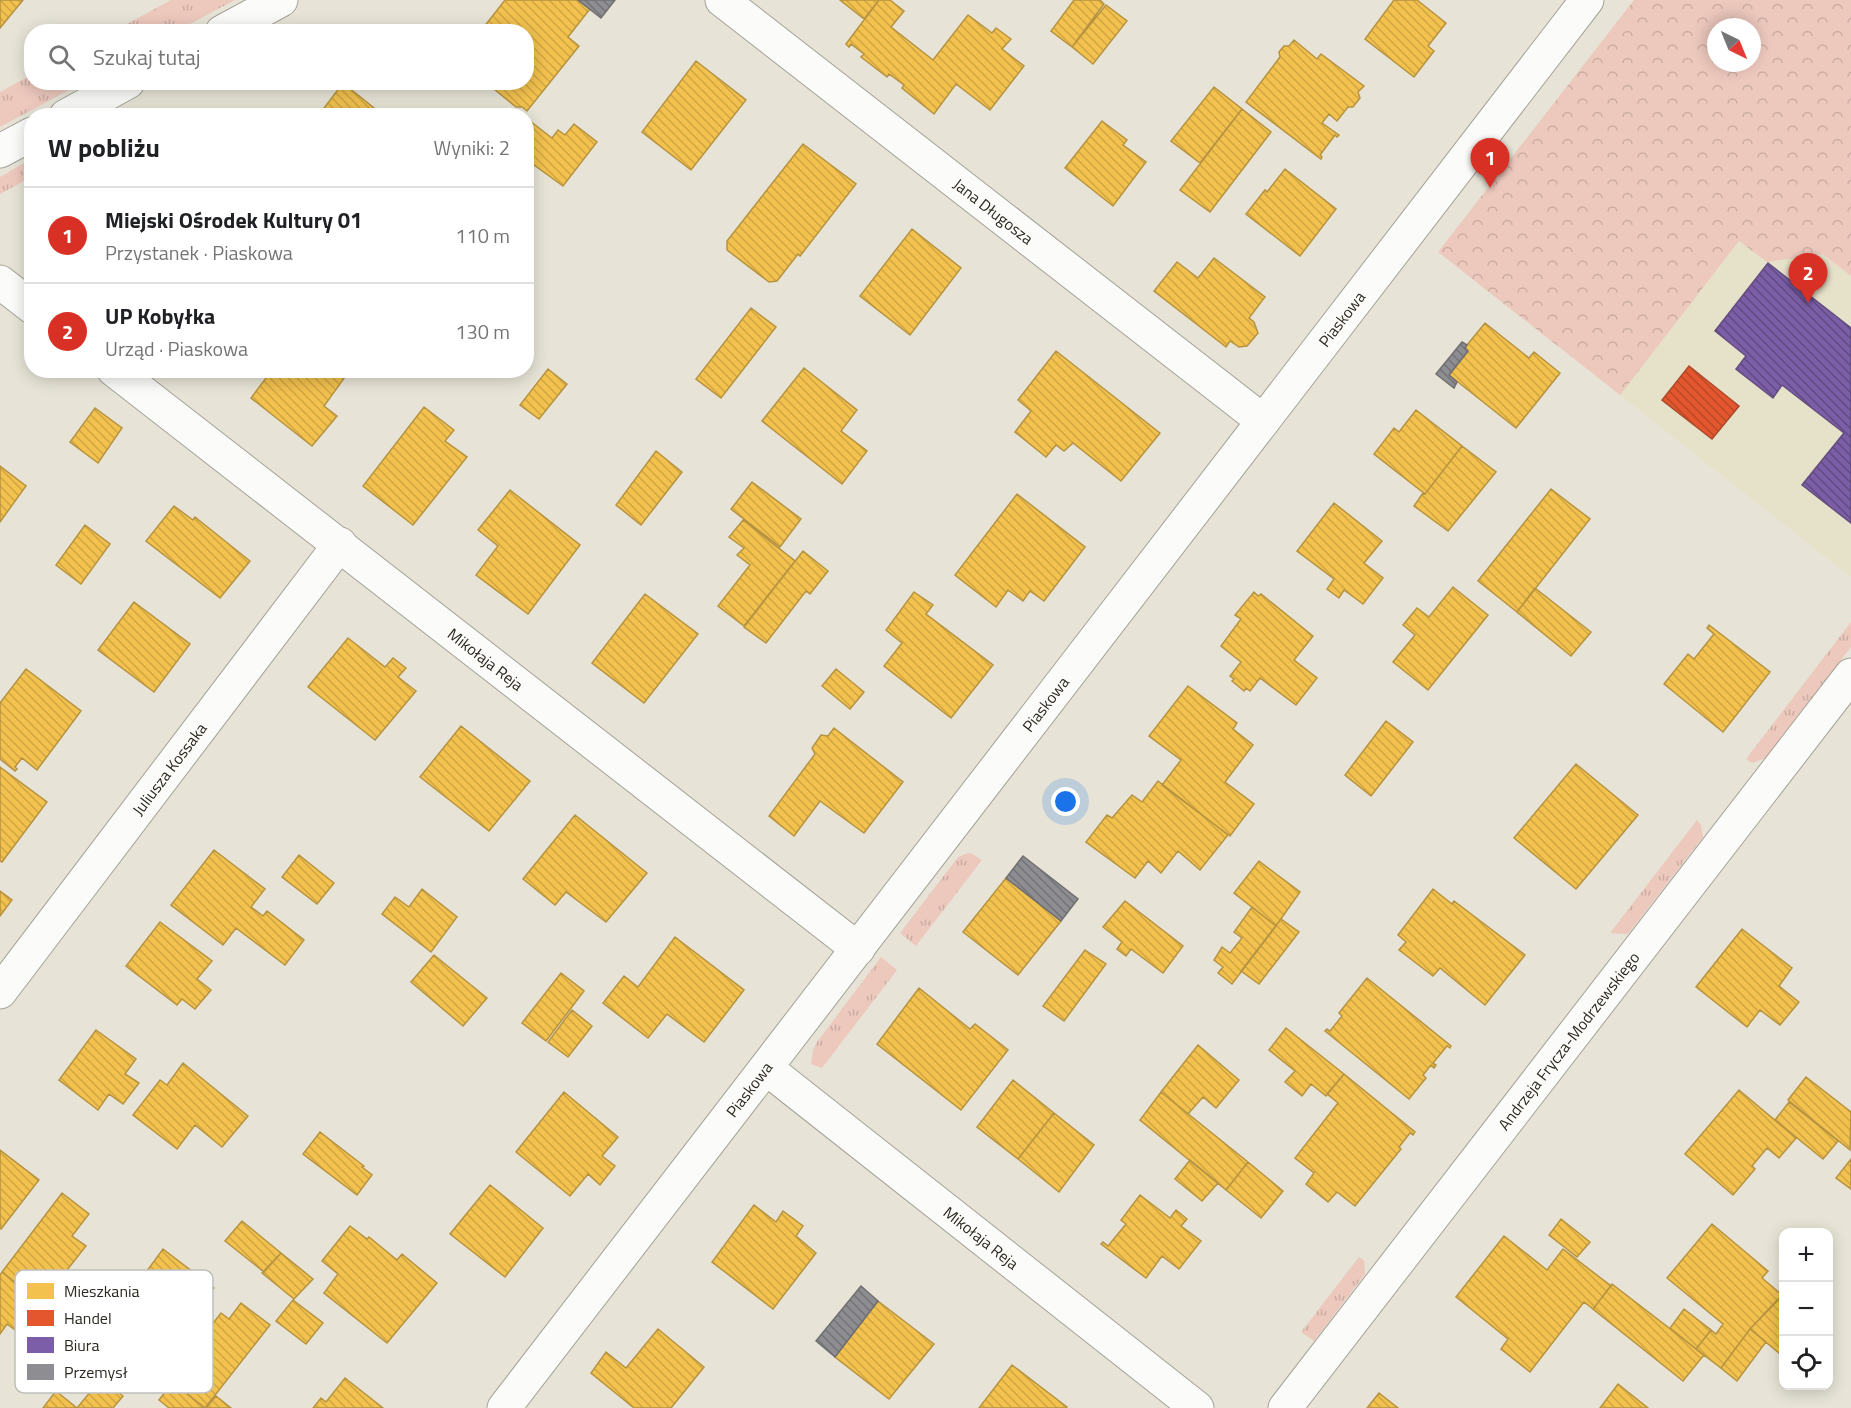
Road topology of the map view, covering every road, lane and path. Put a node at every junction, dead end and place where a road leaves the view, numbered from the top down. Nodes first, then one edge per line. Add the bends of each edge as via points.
1 (281, 0) edge
2 (722, 0) edge
3 (1587, 0) edge
4 (237, 24) edge
5 (113, 90) edge
6 (81, 108) edge
7 (24, 138) edge
8 (0, 152) edge
9 (0, 282) edge
10 (24, 301) edge
11 (124, 378) edge
12 (1263, 421) junction
13 (340, 544) junction
14 (1851, 675) edge
15 (858, 949) junction
16 (0, 992) edge
17 (766, 1068) junction
18 (504, 1408) edge
19 (1197, 1408) edge
20 (1285, 1408) edge

1 - 4 street
2 - 12 street, Jana Długosza
3 - 12 street, Piaskowa
5 - 6 street
7 - 8 street
9 - 10 street
11 - 13 street, Mikołaja Reja
12 - 15 street, Piaskowa
13 - 15 street, Mikołaja Reja
13 - 16 street, Juliusza Kossaka
14 - 20 street, Andrzeja Frycza-Modrzewskiego
15 - 17 street, Piaskowa
17 - 18 street, Piaskowa
17 - 19 street, Mikołaja Reja

